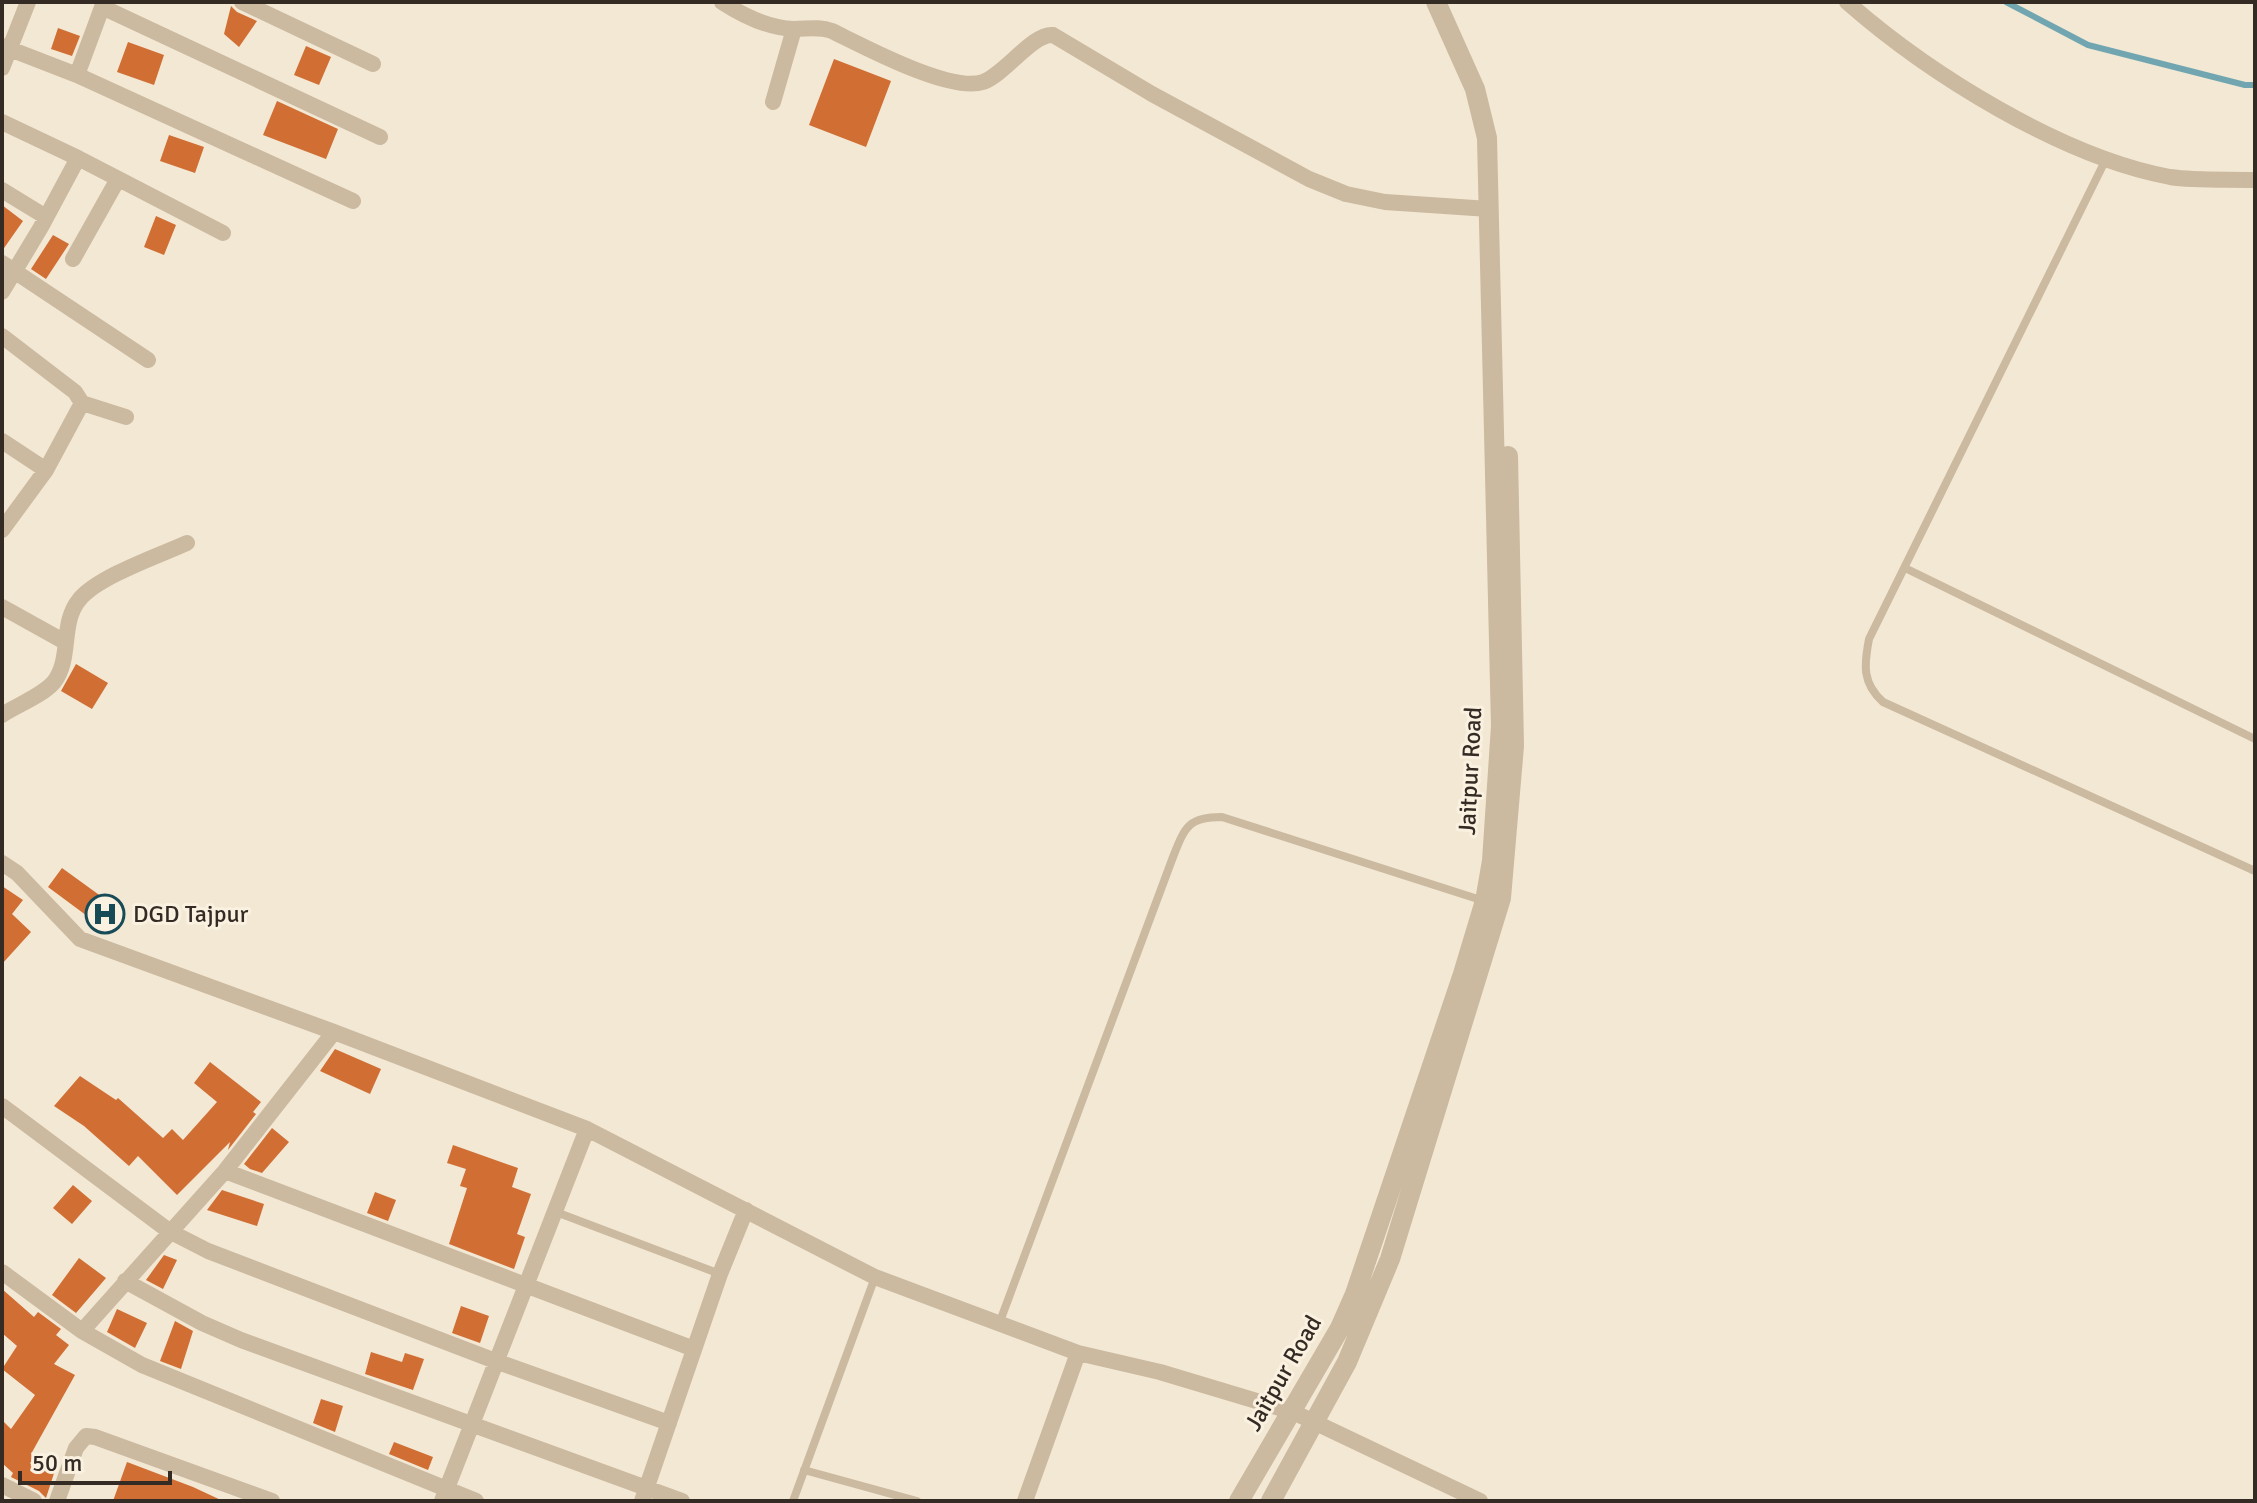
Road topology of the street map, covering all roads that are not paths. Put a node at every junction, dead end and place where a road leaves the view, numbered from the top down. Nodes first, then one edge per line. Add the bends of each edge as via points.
1 (28, 2) edge
2 (242, 2) edge
3 (722, 2) edge
4 (1436, 2) edge
5 (1449, 2) edge
6 (1847, 2) edge
7 (103, 5) edge
8 (794, 29) junction
9 (6, 47) edge
10 (373, 64) dead end
11 (2, 68) edge
12 (77, 75) junction
13 (773, 102) dead end
14 (2, 122) edge
15 (380, 137) dead end
16 (78, 158) junction
17 (2106, 159) junction
18 (118, 179) junction
19 (2255, 180) edge
20 (2, 190) edge
21 (353, 201) dead end
22 (1489, 209) junction
23 (46, 217) junction
24 (223, 233) dead end
25 (73, 259) dead end
26 (8, 268) edge
27 (2, 292) edge
28 (2, 336) edge
29 (148, 360) dead end
30 (82, 403) junction
31 (126, 417) dead end
32 (2, 441) edge
33 (46, 470) junction
34 (4, 524) edge
35 (187, 543) dead end
36 (1905, 568) junction
37 (2, 607) edge
38 (65, 642) junction
39 (2, 715) edge
40 (2255, 739) edge
41 (2, 863) edge
42 (2255, 871) edge
43 (1485, 901) junction
44 (334, 1032) junction
45 (2, 1106) edge
46 (587, 1129) junction
47 (225, 1171) junction
48 (746, 1210) junction
49 (556, 1212) junction
50 (169, 1231) junction
51 (2, 1272) edge
52 (720, 1274) junction
53 (875, 1277) junction
54 (125, 1281) junction
55 (527, 1284) junction
56 (999, 1324) junction
57 (82, 1331) junction
58 (694, 1349) junction
59 (1078, 1353) junction
60 (498, 1362) junction
61 (1293, 1412) junction
62 (1315, 1421) junction
63 (669, 1423) junction
64 (473, 1424) junction
65 (804, 1470) junction
66 (2, 1485) edge
67 (644, 1495) edge
68 (444, 1496) edge
69 (34, 1501) edge
70 (57, 1501) edge
71 (272, 1501) edge
72 (476, 1501) edge
73 (682, 1501) edge
74 (793, 1501) edge
75 (917, 1501) edge
76 (1025, 1501) edge
77 (1239, 1501) edge
78 (1271, 1501) edge
79 (1480, 1501) edge

1 - 9 street
2 - 10 street
3 - 8 street via 741,14
4 - 22 street, Jaitpur Road via 1483,117
5 - 62 street, Jaitpur Road via 1492,99 1500,138 1514,703 1505,876 1390,1259 1347,1362
6 - 17 street via 1919,57 2023,123
7 - 12 street
7 - 15 street
8 - 13 street
8 - 22 street via 820,27 905,67 969,83 996,75 1041,36 1053,35 1152,94 1346,194
9 - 11 street
9 - 12 street
12 - 21 street
14 - 16 street
16 - 18 street
16 - 23 street
17 - 19 street via 2171,177
17 - 36 lane
18 - 24 street
18 - 25 street
20 - 23 street
22 - 43 street, Jaitpur Road via 1501,726
23 - 26 street
26 - 27 street
26 - 29 street
28 - 30 street
30 - 31 street
30 - 33 street
32 - 33 street
33 - 34 street
35 - 38 street via 96,584 70,615
36 - 40 lane
36 - 42 lane via 1869,639 1865,660 1866,681 1883,702
37 - 38 street
38 - 39 street via 54,681
41 - 44 street via 80,939
43 - 56 lane via 1222,817 1192,821 1173,857
43 - 61 street, Jaitpur Road via 1355,1294
44 - 46 street
44 - 47 street
45 - 50 street
46 - 48 street
46 - 49 street
47 - 50 street
47 - 55 street
48 - 52 street
48 - 53 street
49 - 52 lane
49 - 55 street
50 - 54 street
50 - 60 street via 208,1251
51 - 57 street
52 - 58 street
53 - 56 street
53 - 65 lane
54 - 57 street
54 - 64 street via 241,1340
55 - 58 street
55 - 60 street
56 - 59 street
57 - 68 street via 142,1365
58 - 63 street
59 - 61 street
59 - 76 street
60 - 63 street
60 - 64 street
61 - 62 street
61 - 77 street, Jaitpur Road
62 - 78 street, Jaitpur Road
62 - 79 street
63 - 67 street
64 - 67 street
64 - 68 street
65 - 74 lane
65 - 75 lane
66 - 69 street
67 - 73 street
68 - 72 street
70 - 71 street via 76,1448 86,1436

